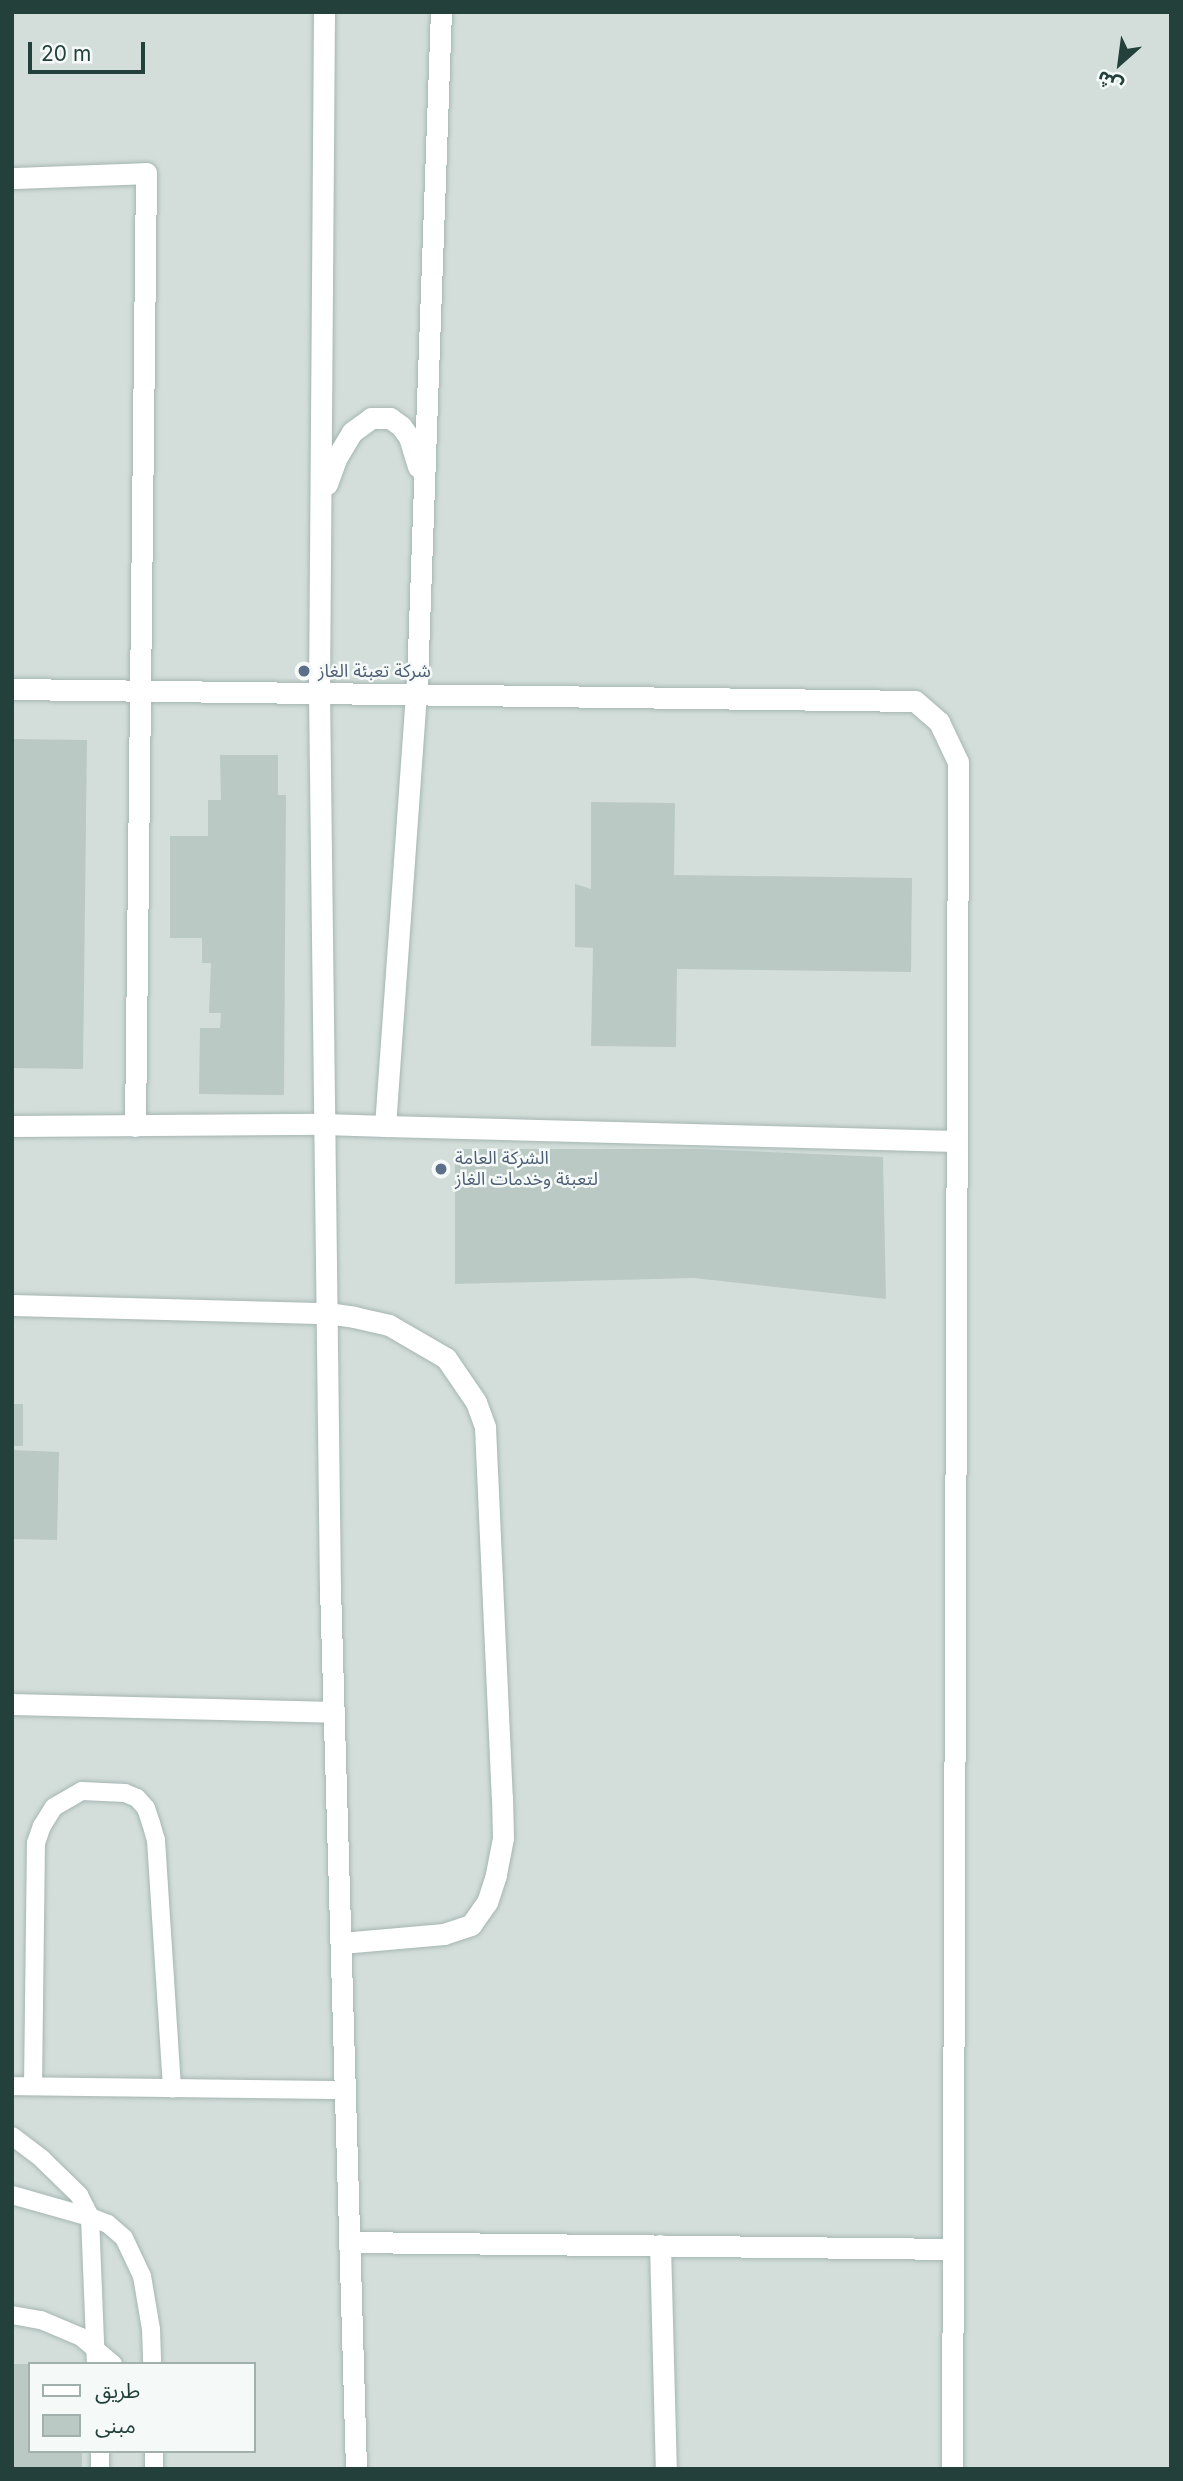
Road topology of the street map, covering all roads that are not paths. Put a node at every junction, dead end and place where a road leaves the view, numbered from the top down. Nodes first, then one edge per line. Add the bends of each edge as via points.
1 (324, 12) edge
2 (441, 12) edge
3 (12, 178) edge
4 (423, 518) junction
5 (321, 524) junction
6 (12, 689) edge
7 (141, 690) junction
8 (319, 691) junction
9 (415, 692) junction
10 (325, 1124) junction
11 (12, 1126) edge
12 (135, 1126) junction
13 (385, 1126) junction
14 (956, 1141) junction
15 (12, 1306) edge
16 (327, 1313) junction
17 (12, 1704) edge
18 (334, 1712) junction
19 (341, 1943) junction
20 (12, 2085) edge
21 (33, 2086) junction
22 (172, 2088) junction
23 (345, 2091) junction
24 (12, 2136) edge
25 (12, 2195) edge
26 (90, 2217) junction
27 (349, 2242) junction
28 (660, 2245) junction
29 (953, 2249) junction
30 (12, 2315) edge
31 (96, 2355) edge
32 (152, 2362) edge
33 (356, 2469) edge
34 (666, 2469) edge
35 (952, 2469) edge

1 - 5 street
2 - 4 street
3 - 7 street via 146,173
4 - 5 street via 418,466 409,437 390,418 371,418 352,432 337,457 328,477
4 - 9 street
5 - 8 street
6 - 7 street
7 - 8 street
7 - 12 street
8 - 9 street
8 - 10 street
9 - 13 street
9 - 14 street via 915,701 939,723 957,762
10 - 12 street
10 - 13 street
10 - 16 street
11 - 12 street
13 - 14 street
14 - 29 street
15 - 16 street
16 - 18 street
16 - 19 street via 389,1325 446,1358 476,1402 485,1427 503,1838 487,1902 471,1926 443,1934
17 - 18 street
18 - 19 street
19 - 23 street
20 - 21 lane
21 - 22 lane
21 - 22 lane via 36,1843 54,1807 82,1791 137,1798 151,1823 156,1840
22 - 23 lane
23 - 27 street
24 - 26 lane via 79,2195
25 - 26 lane
26 - 31 lane
26 - 32 lane via 108,2224 134,2254 151,2329
27 - 28 street
27 - 33 street
28 - 29 street
28 - 34 street
29 - 35 street
30 - 31 lane via 41,2320 82,2337

